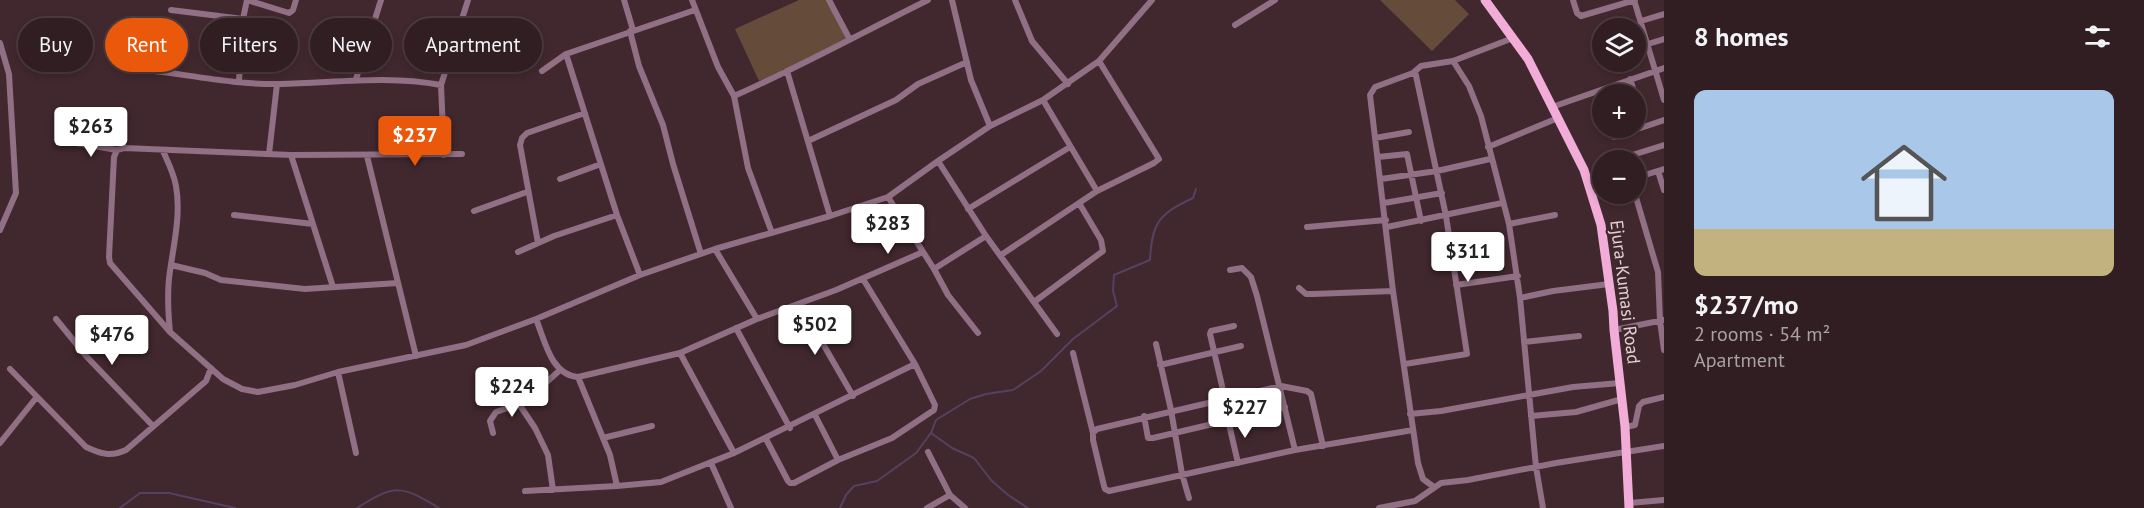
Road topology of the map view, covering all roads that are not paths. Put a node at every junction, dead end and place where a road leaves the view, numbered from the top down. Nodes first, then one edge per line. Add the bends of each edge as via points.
1 (247, 0) edge
2 (296, 0) edge
3 (381, 0) edge
4 (468, 0) edge
5 (624, 0) edge
6 (692, 0) edge
7 (830, 0) edge
8 (928, 0) edge
9 (952, 0) edge
10 (1015, 0) edge
11 (1275, 0) edge
12 (1485, 0) edge
13 (1573, 0) edge
14 (1635, 0) edge
15 (1150, 1) edge
16 (171, 10) dead end
17 (695, 10) junction
18 (1664, 14) edge
19 (229, 18) edge
20 (243, 18) edge
21 (1640, 18) edge
22 (1646, 19) edge
23 (1235, 25) dead end
24 (632, 30) junction
25 (1646, 37) edge
26 (849, 38) junction
27 (1513, 38) junction
28 (1664, 39) edge
29 (0, 43) edge
30 (1648, 44) junction
31 (566, 54) junction
32 (1099, 61) junction
33 (1453, 61) junction
34 (967, 62) junction
35 (1664, 68) edge
36 (542, 71) dead end
37 (787, 71) junction
38 (1415, 71) junction
39 (1655, 71) junction
40 (164, 72) edge
41 (240, 72) edge
42 (356, 79) junction
43 (1630, 79) junction
44 (239, 81) junction
45 (277, 84) junction
46 (1068, 84) junction
47 (1632, 84) edge
48 (441, 85) junction
49 (734, 96) junction
50 (1663, 96) edge
51 (1043, 100) junction
52 (1552, 107) junction
53 (585, 113) junction
54 (1558, 118) junction
55 (1664, 120) edge
56 (990, 126) junction
57 (1646, 126) edge
58 (1409, 132) dead end
59 (1375, 138) junction
60 (808, 141) junction
61 (70, 142) dead end
62 (1664, 145) edge
63 (1070, 147) junction
64 (1488, 147) junction
65 (117, 150) junction
66 (1646, 150) edge
67 (164, 151) junction
68 (269, 154) junction
69 (462, 154) dead end
70 (291, 155) junction
71 (444, 155) junction
72 (368, 156) junction
73 (1378, 157) junction
74 (1490, 159) junction
75 (938, 161) junction
76 (601, 164) junction
77 (1661, 170) edge
78 (1437, 171) junction
79 (1412, 175) junction
80 (1646, 175) edge
81 (560, 179) dead end
82 (1381, 179) junction
83 (1664, 190) edge
84 (1097, 191) junction
85 (527, 192) junction
86 (1442, 193) junction
87 (888, 197) junction
88 (1416, 197) junction
89 (1078, 203) junction
90 (1384, 203) junction
91 (1502, 203) junction
92 (1638, 204) edge
93 (968, 209) junction
94 (474, 211) dead end
95 (234, 215) dead end
96 (617, 215) junction
97 (1556, 215) dead end
98 (831, 216) junction
99 (1446, 216) junction
100 (1386, 220) junction
101 (1420, 221) junction
102 (313, 224) junction
103 (1509, 224) junction
104 (1307, 227) dead end
105 (1387, 227) junction
106 (0, 230) edge
107 (772, 233) junction
108 (986, 236) junction
109 (538, 243) junction
110 (715, 249) junction
111 (518, 252) dead end
112 (923, 252) junction
113 (701, 254) junction
114 (1001, 255) junction
115 (171, 264) junction
116 (934, 268) junction
117 (1230, 270) dead end
118 (1661, 271) edge
119 (640, 275) junction
120 (1518, 276) junction
121 (863, 279) junction
122 (398, 283) junction
123 (1609, 284) junction
124 (1456, 285) junction
125 (333, 287) junction
126 (1299, 288) dead end
127 (1394, 291) junction
128 (1520, 298) junction
129 (1034, 302) junction
130 (800, 304) junction
131 (757, 318) junction
132 (56, 319) dead end
133 (536, 320) junction
134 (1662, 320) edge
135 (1234, 326) dead end
136 (736, 328) junction
137 (1614, 330) junction
138 (170, 332) junction
139 (978, 333) dead end
140 (1057, 334) dead end
141 (1579, 336) dead end
142 (1524, 342) junction
143 (1156, 344) dead end
144 (1240, 346) dead end
145 (1664, 350) edge
146 (680, 353) junction
147 (1073, 353) dead end
148 (1214, 353) junction
149 (416, 356) junction
150 (915, 364) junction
151 (1405, 364) junction
152 (1160, 365) junction
153 (210, 368) junction
154 (10, 369) dead end
155 (560, 370) junction
156 (338, 372) junction
157 (578, 377) junction
158 (1620, 383) junction
159 (1281, 386) junction
160 (1530, 394) junction
161 (853, 396) junction
162 (1664, 397) edge
163 (36, 398) junction
164 (1225, 399) junction
165 (1622, 399) junction
166 (519, 404) junction
167 (1285, 407) junction
168 (1171, 411) junction
169 (815, 414) junction
170 (1410, 414) junction
171 (1144, 416) junction
172 (1531, 416) junction
173 (1228, 420) junction
174 (153, 426) junction
175 (652, 426) dead end
176 (1625, 427) junction
177 (790, 428) junction
178 (1413, 430) junction
179 (492, 433) dead end
180 (1093, 433) junction
181 (1173, 433) junction
182 (603, 438) junction
183 (766, 439) junction
184 (0, 444) edge
185 (1323, 446) junction
186 (1664, 446) edge
187 (1295, 450) junction
188 (1625, 451) junction
189 (928, 452) dead end
190 (356, 453) dead end
191 (734, 453) junction
192 (838, 460) junction
193 (711, 463) junction
194 (1238, 463) junction
195 (1536, 467) junction
196 (1182, 474) junction
197 (617, 486) junction
198 (1434, 487) junction
199 (553, 490) junction
200 (525, 491) dead end
201 (950, 495) junction
202 (1189, 498) dead end
203 (1664, 500) edge
204 (1629, 505) edge
205 (731, 508) edge
206 (927, 508) edge
207 (965, 508) edge
208 (1379, 508) edge
209 (1543, 508) edge

1 - 2 street via 289,13
1 - 20 street
3 - 42 street
4 - 48 street
5 - 24 street
6 - 17 street
7 - 26 street
8 - 26 street
9 - 34 street
10 - 46 street via 1032,41
11 - 23 street
12 - 27 main road, Ejura-Kumasi Road
13 - 14 street via 1581,16
14 - 21 street
15 - 32 street
16 - 19 street
17 - 24 street
17 - 49 street
18 - 22 street
24 - 31 street
24 - 113 street via 639,66 663,124
25 - 30 street
26 - 37 street
27 - 33 street
27 - 52 main road, Ejura-Kumasi Road
28 - 30 street
29 - 106 street via 9,74 16,193
30 - 39 street
31 - 36 street
31 - 53 street
32 - 46 street
32 - 84 street via 1159,159
33 - 38 street via 1421,66
33 - 64 street via 1469,86
34 - 56 street
34 - 60 street
35 - 39 street
37 - 49 street
37 - 60 street
38 - 59 street via 1372,90
38 - 78 street
39 - 43 street
39 - 50 street
40 - 44 street
41 - 44 street
42 - 45 street
42 - 48 street via 400,79
43 - 47 street
43 - 52 street
44 - 45 street
45 - 68 street
46 - 51 street
48 - 71 street
49 - 107 street via 748,168
51 - 56 street
51 - 63 street
52 - 54 main road, Ejura-Kumasi Road
53 - 76 street
53 - 85 street via 522,138
54 - 64 street
54 - 123 main road, Ejura-Kumasi Road via 1592,193
55 - 57 street
56 - 75 street
58 - 59 street
59 - 73 street
60 - 98 street
61 - 65 street
62 - 66 street
63 - 84 street
63 - 93 street
64 - 74 street
65 - 67 street
65 - 138 street via 110,263
67 - 68 street
67 - 115 street via 176,186
68 - 70 street
69 - 71 street
70 - 72 street
70 - 102 street
71 - 72 street
72 - 122 street
73 - 79 street via 1407,154
73 - 82 street
74 - 78 street
74 - 91 street
75 - 87 street
75 - 93 street
76 - 81 street
76 - 96 street
77 - 80 street
77 - 83 street
78 - 79 street
78 - 86 street
79 - 82 street
79 - 88 street
82 - 90 street
84 - 89 street
85 - 94 street
85 - 109 street
86 - 88 street
86 - 99 street
87 - 98 street
87 - 112 street
88 - 90 street
88 - 101 street
89 - 114 street
89 - 129 street via 1101,240 1103,251
90 - 100 street
91 - 99 street
91 - 103 street
92 - 118 street
93 - 108 street
95 - 102 street
96 - 109 street
96 - 119 street
97 - 103 street
98 - 107 street
99 - 101 street
99 - 124 street
100 - 104 street
100 - 105 street
101 - 105 street
102 - 125 street
103 - 120 street
105 - 127 street
107 - 110 street
108 - 114 street
108 - 116 street
109 - 111 street
110 - 113 street
110 - 131 street
112 - 116 street
112 - 121 street
113 - 119 street
114 - 129 street
115 - 125 street via 221,280 305,289
115 - 138 street
116 - 139 street via 948,296
117 - 159 street via 1242,268 1251,277
118 - 134 street
119 - 133 street
120 - 124 street
120 - 128 street
121 - 130 street
121 - 150 street
122 - 125 street
122 - 149 street
123 - 128 street
123 - 137 main road, Ejura-Kumasi Road
124 - 151 street via 1466,355
126 - 127 street via 1306,294
127 - 151 street
128 - 142 street
129 - 140 street
130 - 131 street
130 - 161 street
131 - 136 street
132 - 174 street
133 - 149 street via 476,343
133 - 155 street
134 - 137 street
134 - 145 street
135 - 148 street via 1210,332
136 - 146 street
136 - 177 street
137 - 158 main road, Ejura-Kumasi Road
138 - 153 street
141 - 142 street
142 - 160 street
143 - 152 street
144 - 148 street
146 - 157 street
146 - 191 street
147 - 180 street
148 - 152 street
148 - 164 street
149 - 156 street
150 - 161 street
150 - 192 street via 934,410 892,438
151 - 170 street
152 - 168 street
153 - 156 street via 242,389 258,392
153 - 174 street via 206,381
154 - 163 street
155 - 157 street
155 - 166 street
156 - 190 street
157 - 182 street
158 - 160 street
158 - 165 main road, Ejura-Kumasi Road
159 - 164 street
159 - 167 street
159 - 185 street via 1312,395
160 - 170 street
160 - 172 street
161 - 169 street
162 - 176 street via 1642,402 1635,425
163 - 174 street via 86,447 99,454 115,455 126,450
163 - 184 street
164 - 168 street
165 - 172 street via 1576,412
165 - 176 main road, Ejura-Kumasi Road
166 - 179 street via 496,412 490,421
166 - 199 street via 548,455
167 - 173 street
167 - 187 street
168 - 171 street
168 - 181 street
169 - 177 street
169 - 192 street
170 - 178 street
171 - 180 street
171 - 181 street via 1148,438
172 - 195 street
173 - 181 street
173 - 194 street
175 - 182 street
176 - 188 main road, Ejura-Kumasi Road
177 - 183 street
178 - 185 street
178 - 198 street via 1420,475
180 - 196 street via 1109,491
181 - 196 street
182 - 197 street
183 - 191 street
183 - 192 street via 790,483
185 - 187 street
186 - 188 street
187 - 194 street
188 - 195 street
188 - 204 main road, Ejura-Kumasi Road
189 - 201 street
191 - 193 street
193 - 197 street via 661,482
193 - 205 street
194 - 196 street
195 - 198 street
195 - 209 street
196 - 202 street
197 - 199 street
198 - 208 street via 1415,501
199 - 200 street
201 - 206 street
201 - 207 street
203 - 204 street

